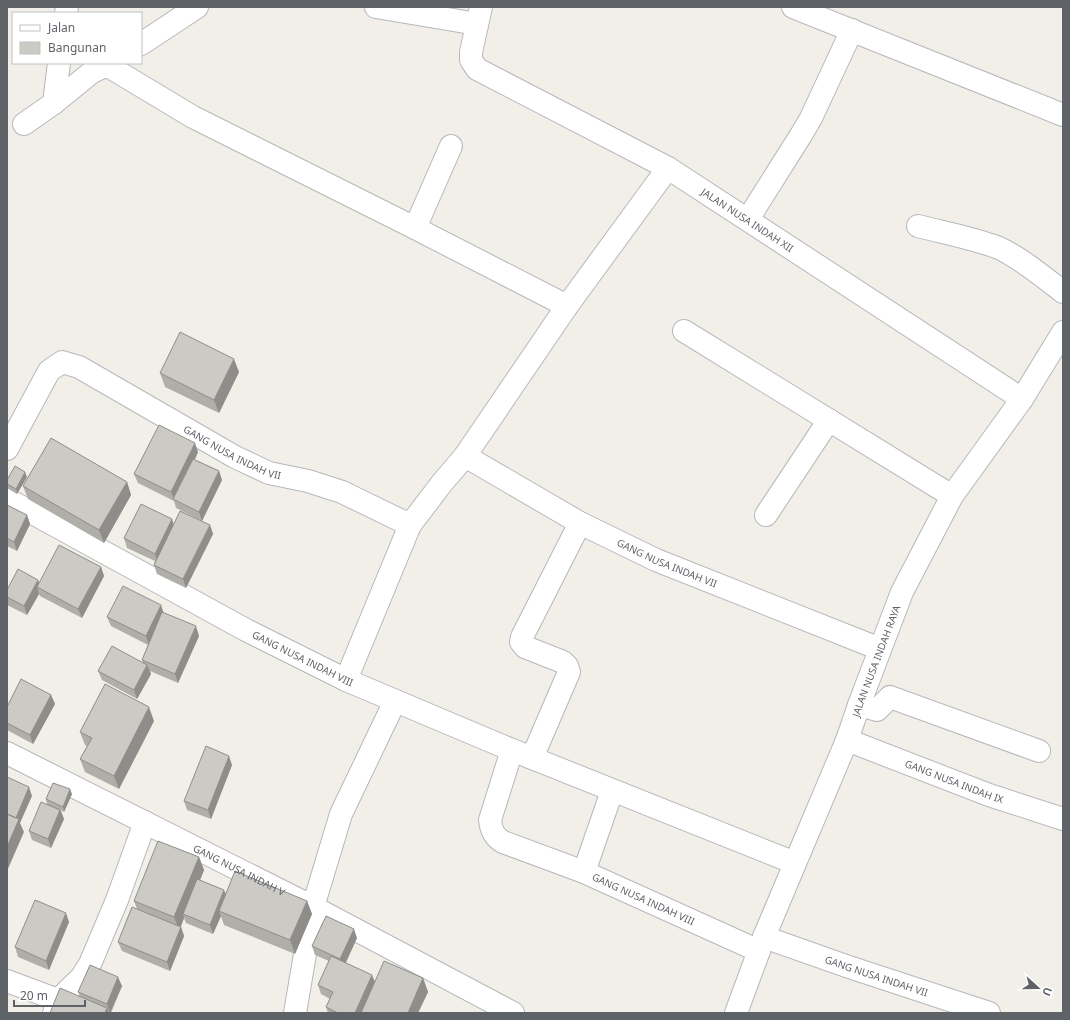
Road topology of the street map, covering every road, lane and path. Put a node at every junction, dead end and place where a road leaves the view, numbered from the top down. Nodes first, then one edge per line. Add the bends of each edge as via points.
1 (197, 7) edge
2 (376, 7) edge
3 (793, 7) edge
4 (479, 15) edge
5 (852, 30) junction
6 (142, 43) edge
7 (59, 64) edge
8 (110, 64) edge
9 (54, 103) junction
10 (1063, 115) edge
11 (24, 124) dead end
12 (451, 146) dead end
13 (668, 168) junction
14 (748, 219) junction
15 (918, 226) dead end
16 (415, 228) junction
17 (1063, 292) edge
18 (567, 306) junction
19 (684, 332) dead end
20 (1062, 338) edge
21 (1022, 399) junction
22 (829, 420) junction
23 (7, 449) edge
24 (465, 456) junction
25 (952, 496) junction
26 (7, 499) edge
27 (766, 515) dead end
28 (580, 523) junction
29 (410, 525) junction
30 (880, 649) junction
31 (346, 680) junction
32 (395, 701) junction
33 (859, 704) junction
34 (847, 740) junction
35 (1039, 750) dead end
36 (7, 752) edge
37 (522, 754) junction
38 (612, 791) junction
39 (1063, 819) edge
40 (145, 822) junction
41 (794, 863) junction
42 (584, 872) junction
43 (313, 907) junction
44 (762, 944) junction
45 (7, 981) edge
46 (56, 1007) edge
47 (295, 1013) edge
48 (513, 1013) edge
49 (736, 1013) edge
50 (989, 1013) edge

1 - 6 street
2 - 4 street
3 - 5 street
4 - 13 street, JALAN NUSA INDAH XII via 471,52 471,60 478,68
5 - 10 street
5 - 14 street via 811,118
7 - 9 street
8 - 9 street via 92,72
8 - 16 street via 193,117
9 - 11 street
12 - 16 street
13 - 14 street, JALAN NUSA INDAH XII
13 - 18 street
14 - 21 street, JALAN NUSA INDAH XII
15 - 17 street via 1000,249 1026,264
16 - 18 street
18 - 24 street
19 - 22 street
20 - 21 street, JALAN NUSA INDAH RAYA
21 - 25 street, JALAN NUSA INDAH RAYA
22 - 25 street
22 - 27 street
23 - 29 street, GANG NUSA INDAH VII via 49,371 62,362 78,367 235,457 269,473 308,481 342,492
24 - 28 street, GANG NUSA INDAH VII
24 - 29 street
25 - 30 street, JALAN NUSA INDAH RAYA via 902,592
26 - 31 street, GANG NUSA INDAH VIII via 246,630
28 - 30 street, GANG NUSA INDAH VII via 656,560
28 - 37 street via 522,637 521,642 525,647 563,662 569,672
29 - 31 street
30 - 33 street, JALAN NUSA INDAH RAYA
31 - 32 street, GANG NUSA INDAH VIII
32 - 37 street, GANG NUSA INDAH VIII
32 - 43 street via 341,814
33 - 34 street, JALAN NUSA INDAH RAYA
33 - 35 street via 877,710 890,697
34 - 39 street, GANG NUSA INDAH IX via 989,795
34 - 41 street, JALAN NUSA INDAH RAYA
36 - 40 street, GANG NUSA INDAH V
37 - 38 street, GANG NUSA INDAH VIII
37 - 42 street via 490,820 496,838
38 - 41 street, GANG NUSA INDAH VIII
38 - 42 street, GANG NUSA INDAH VIII
40 - 43 street, GANG NUSA INDAH V
40 - 46 street via 117,900 90,964
41 - 44 street, JALAN NUSA INDAH RAYA
42 - 44 street, GANG NUSA INDAH VIII
43 - 47 street
43 - 48 street, GANG NUSA INDAH V
44 - 49 street, JALAN NUSA INDAH RAYA
44 - 50 street, GANG NUSA INDAH VII via 849,968
45 - 46 street

